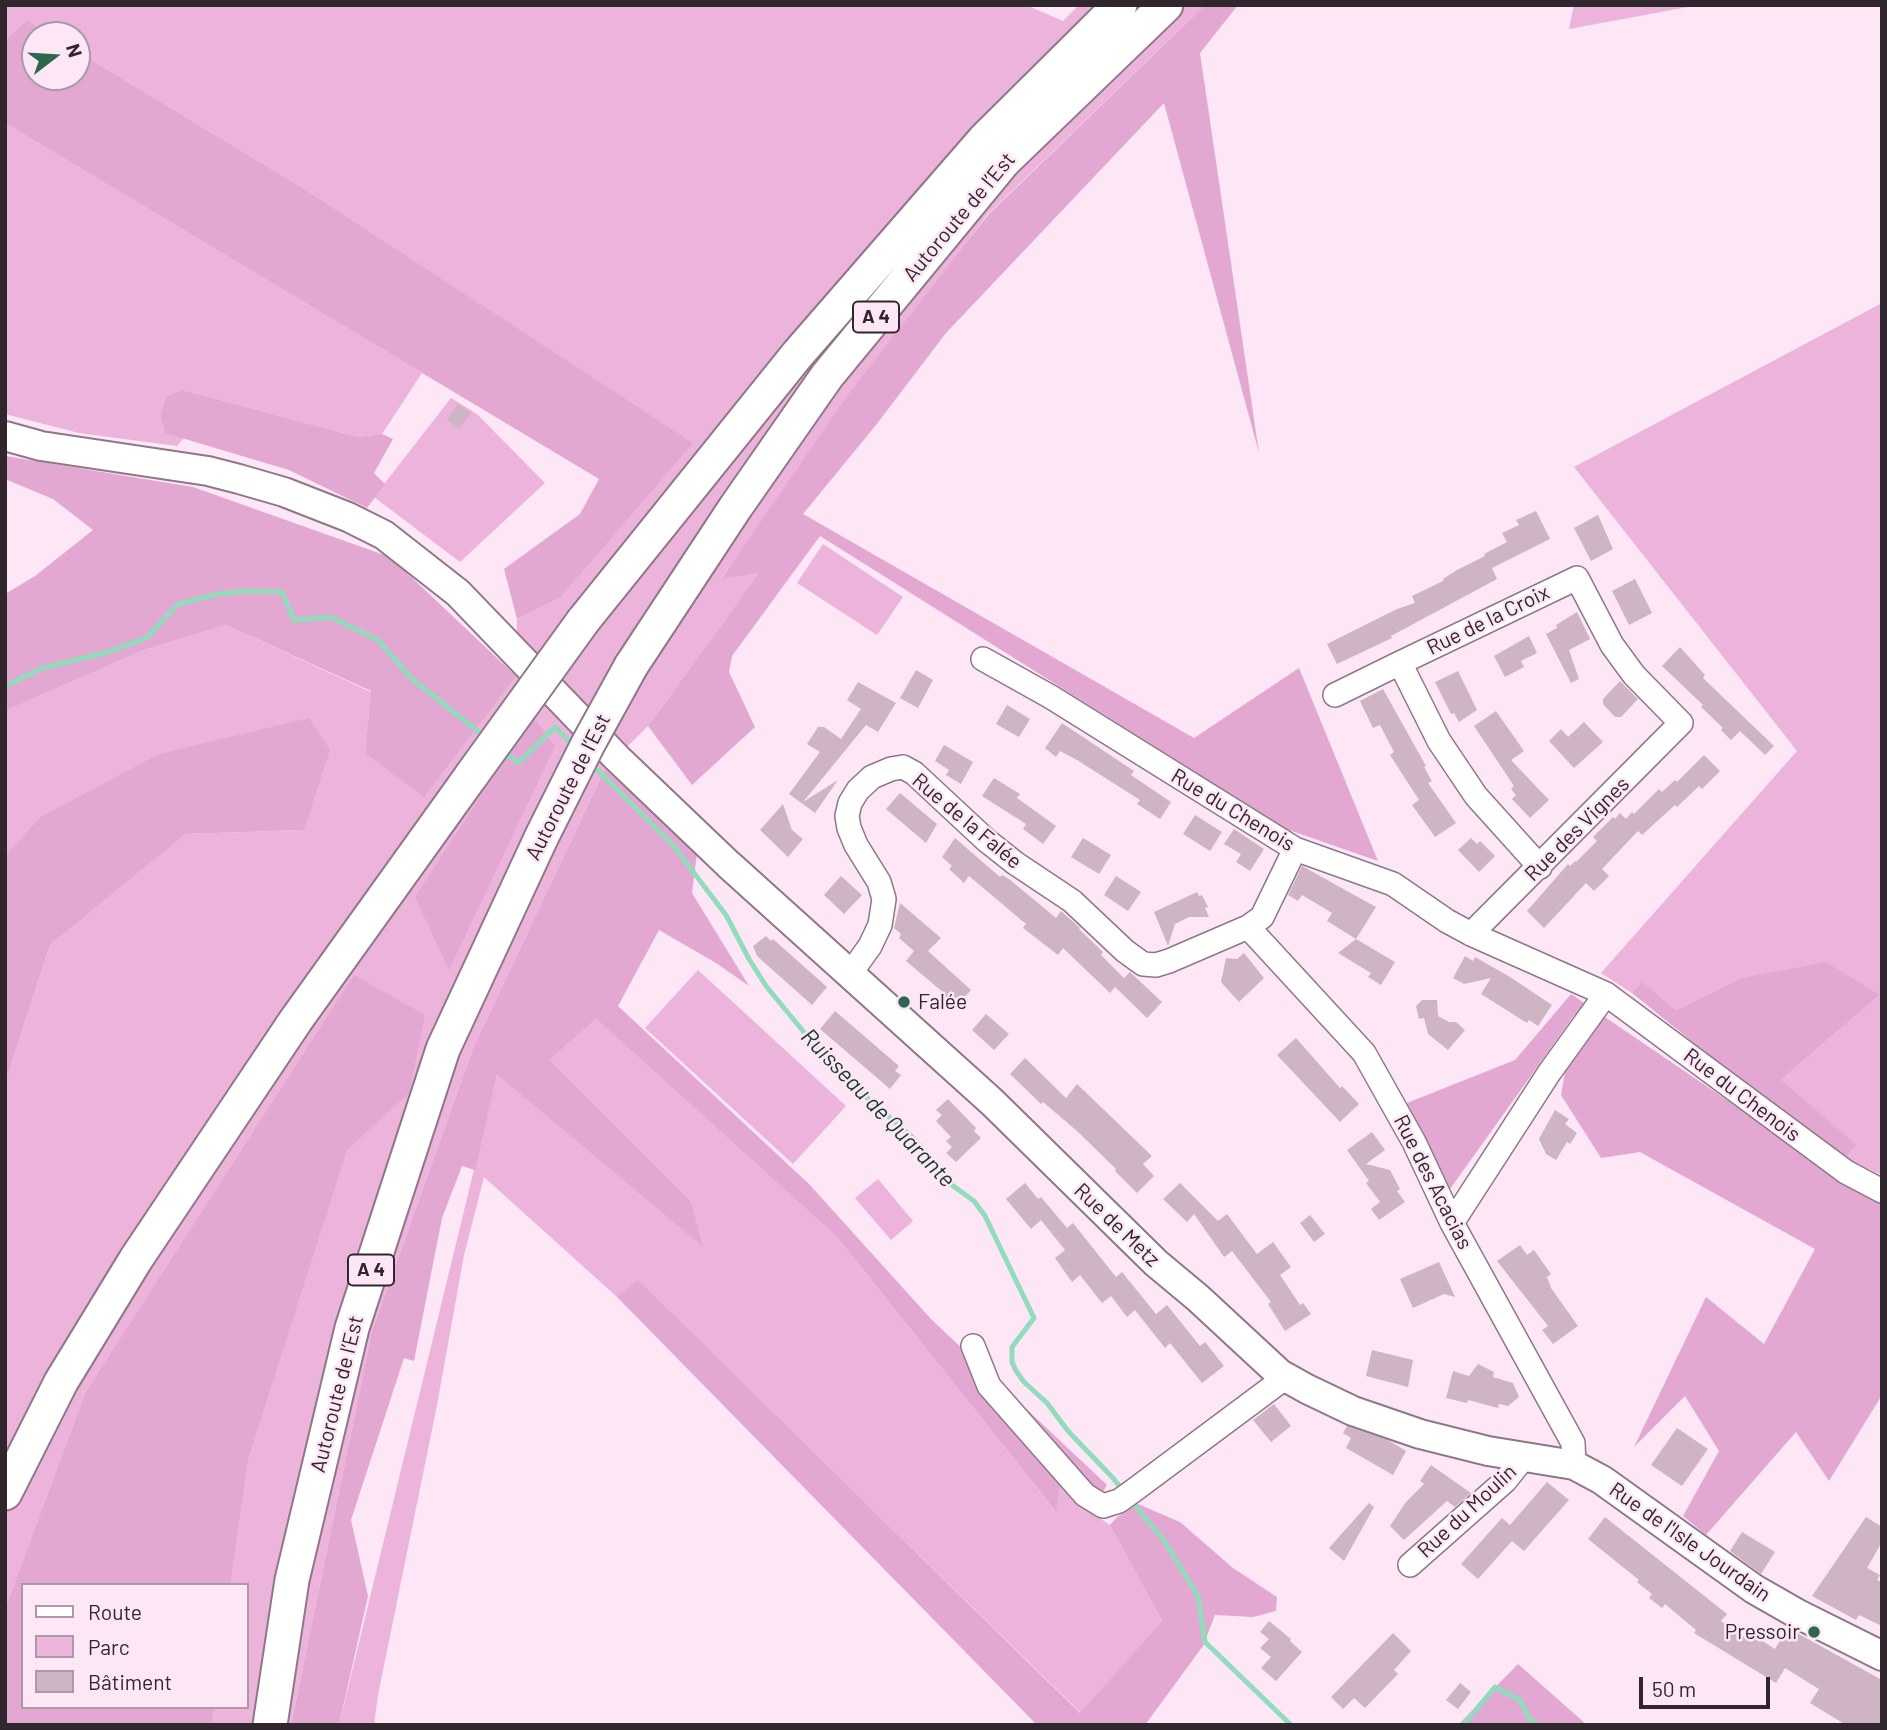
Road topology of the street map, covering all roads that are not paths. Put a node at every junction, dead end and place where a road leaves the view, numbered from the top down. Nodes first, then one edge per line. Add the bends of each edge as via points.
1 (1120, 5) edge
2 (1166, 5) edge
3 (5, 436) edge
4 (983, 659) dead end
5 (1400, 663) junction
6 (1335, 695) dead end
7 (1681, 723) joint
8 (1295, 849) junction
9 (1540, 867) junction
10 (1248, 926) junction
11 (1471, 934) junction
12 (850, 974) junction
13 (1606, 993) junction
14 (1882, 1191) edge
15 (1452, 1223) junction
16 (973, 1346) dead end
17 (1286, 1377) junction
18 (1524, 1457) junction
19 (1574, 1465) junction
20 (5, 1493) edge
21 (1410, 1565) dead end
22 (1882, 1656) edge
23 (270, 1725) edge

1 - 20 highway, Autoroute de l’Est / A 4, bridge via 939,191 797,355 583,621 296,1020 136,1259 61,1382
2 - 23 highway, Autoroute de l’Est / A 4, bridge via 1004,161 827,376 631,666 588,744 443,1049 352,1328 292,1580
3 - 12 main road, Rue de Metz via 239,479 335,512 384,536 458,593 617,758
4 - 8 street, Rue du Chenois
5 - 6 street, Rue de la Croix
5 - 7 street, Rue de la Croix via 1577,578 1619,655
5 - 9 street, Rue de la Croix via 1438,741 1476,796
7 - 9 street, Rue des Vignes
8 - 10 street via 1262,917
8 - 11 street, Rue du Chenois via 1393,884
9 - 11 street, Rue des Vignes
10 - 12 street, Rue de la Falée via 1169,961 1143,964 1072,901 986,840 903,767 873,777 850,803 849,828 884,899 880,925
10 - 15 street, Rue des Acacias via 1364,1053
11 - 13 street, Rue du Chenois
12 - 17 main road, Rue de Metz via 992,1102 1156,1263
13 - 14 street, Rue du Chenois via 1846,1172
13 - 15 street
15 - 19 street, Rue des Acacias via 1573,1443
16 - 17 street via 989,1386 1085,1495 1104,1506 1126,1496
17 - 18 main road, Rue de Metz via 1353,1411 1420,1434
18 - 19 main road, Rue de Metz
18 - 21 street, Rue du Moulin via 1505,1481
19 - 22 main road, Rue de l'Isle Jourdain via 1602,1480 1754,1589

